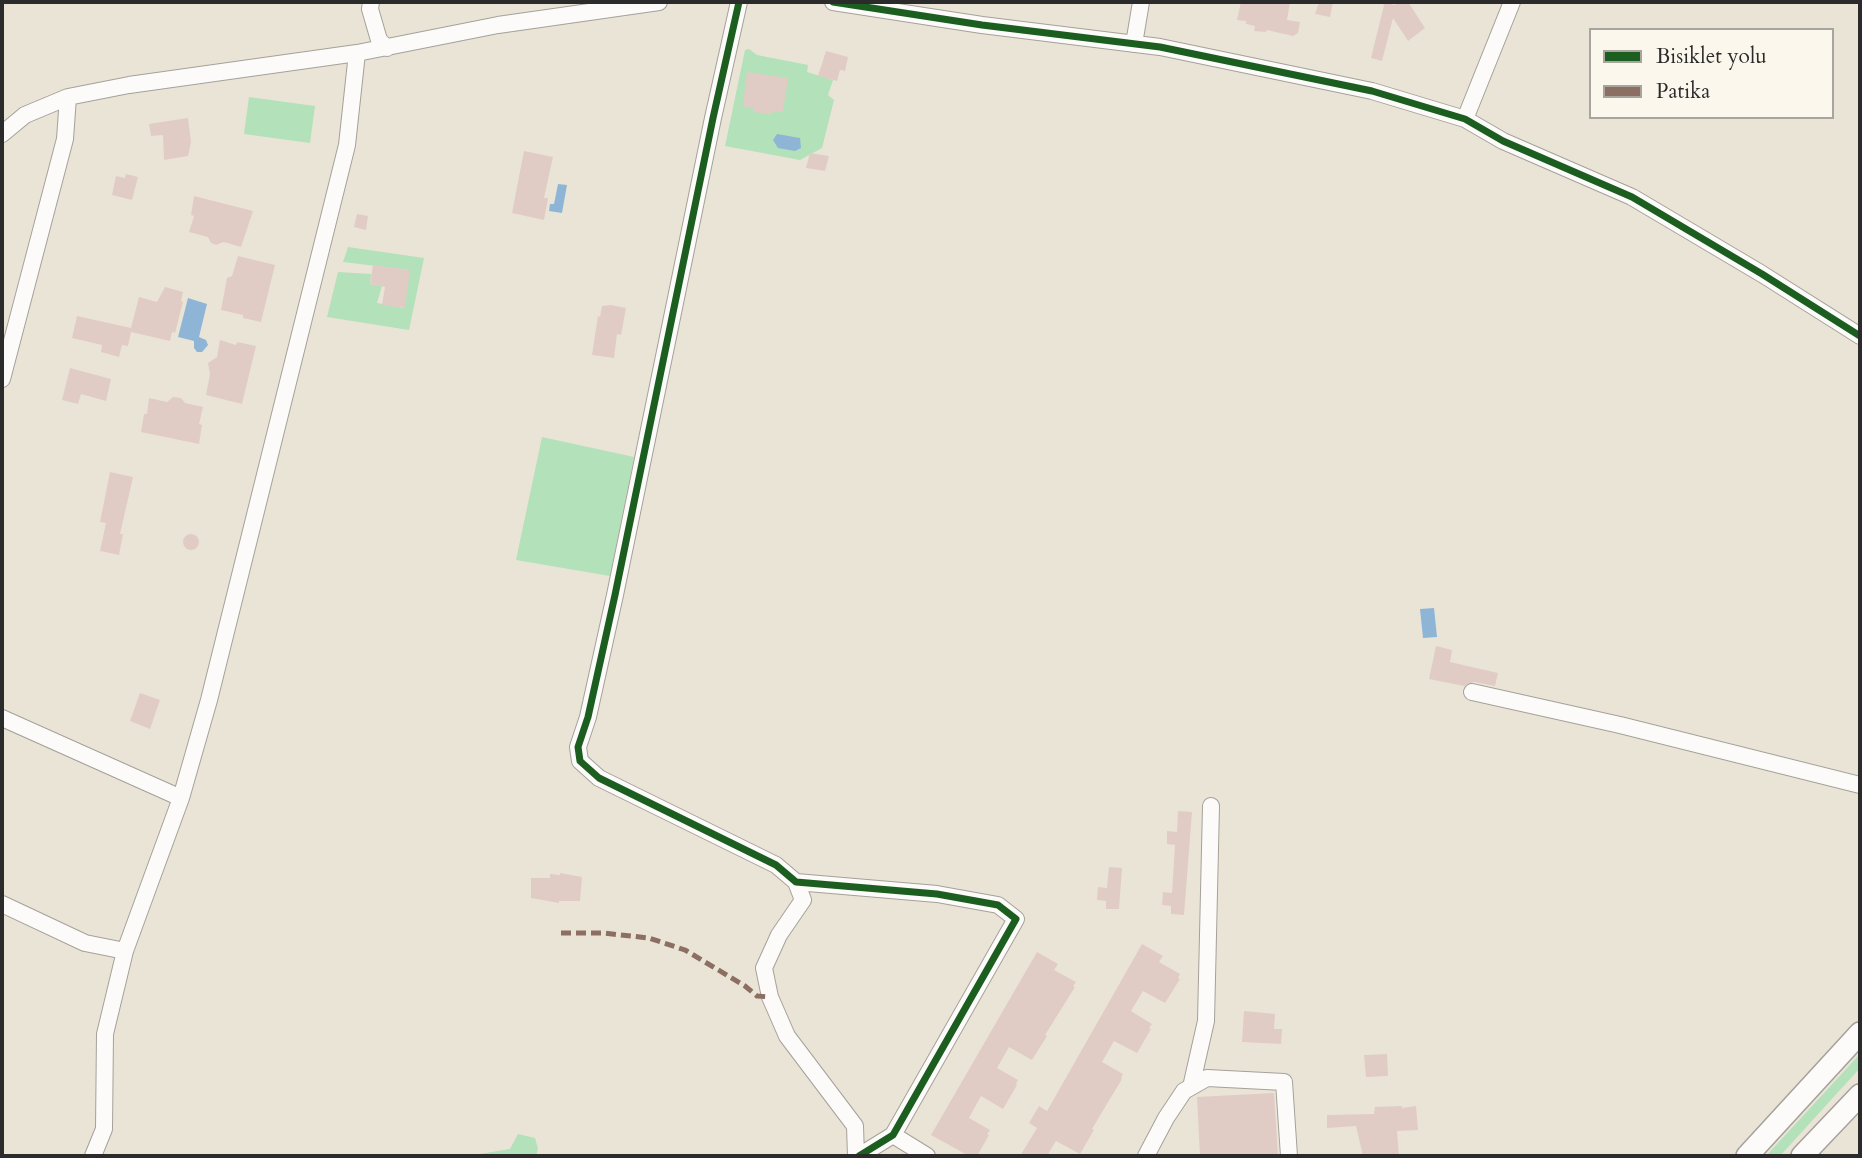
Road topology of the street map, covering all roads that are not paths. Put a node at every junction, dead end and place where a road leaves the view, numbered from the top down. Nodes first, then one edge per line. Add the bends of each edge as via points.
1 (371, 2) edge
2 (659, 2) edge
3 (739, 2) edge
4 (833, 2) edge
5 (1141, 2) edge
6 (1512, 2) edge
7 (626, 4) edge
8 (875, 4) edge
9 (1134, 44) junction
10 (387, 48) junction
11 (357, 53) junction
12 (68, 97) junction
13 (1465, 119) junction
14 (2, 134) edge
15 (1860, 336) edge
16 (2, 379) edge
17 (1472, 692) dead end
18 (2, 718) edge
19 (1860, 785) edge
20 (181, 798) junction
21 (1211, 806) dead end
22 (796, 882) junction
23 (2, 904) edge
24 (125, 951) junction
25 (1860, 1033) edge
26 (1191, 1087) junction
27 (1858, 1101) edge
28 (893, 1135) junction
29 (93, 1156) edge
30 (857, 1156) edge
31 (927, 1156) edge
32 (1146, 1156) edge
33 (1289, 1156) edge
34 (1747, 1156) edge
35 (1802, 1156) edge

1 - 10 street via 379,40
2 - 7 street
3 - 22 street via 579,747 580,761 599,778 776,865
4 - 8 street
5 - 9 street
6 - 13 street
7 - 10 street
8 - 9 street via 982,25
9 - 13 street via 1372,91
10 - 11 street
11 - 12 street
11 - 20 street via 346,145 213,686
12 - 14 street via 25,115
12 - 16 street via 65,139
13 - 15 street via 1503,141 1632,197
17 - 19 street
18 - 20 street
20 - 24 street
21 - 26 street via 1206,1021
22 - 28 street via 937,894 998,905 1016,919
22 - 30 street via 803,900 779,935 765,968 770,997 788,1035 855,1126
23 - 24 street via 85,943
24 - 29 street via 105,1034 104,1129
25 - 34 main road
26 - 32 street via 1166,1118
26 - 33 street via 1207,1078 1284,1082
27 - 35 main road
28 - 30 street
28 - 31 street

